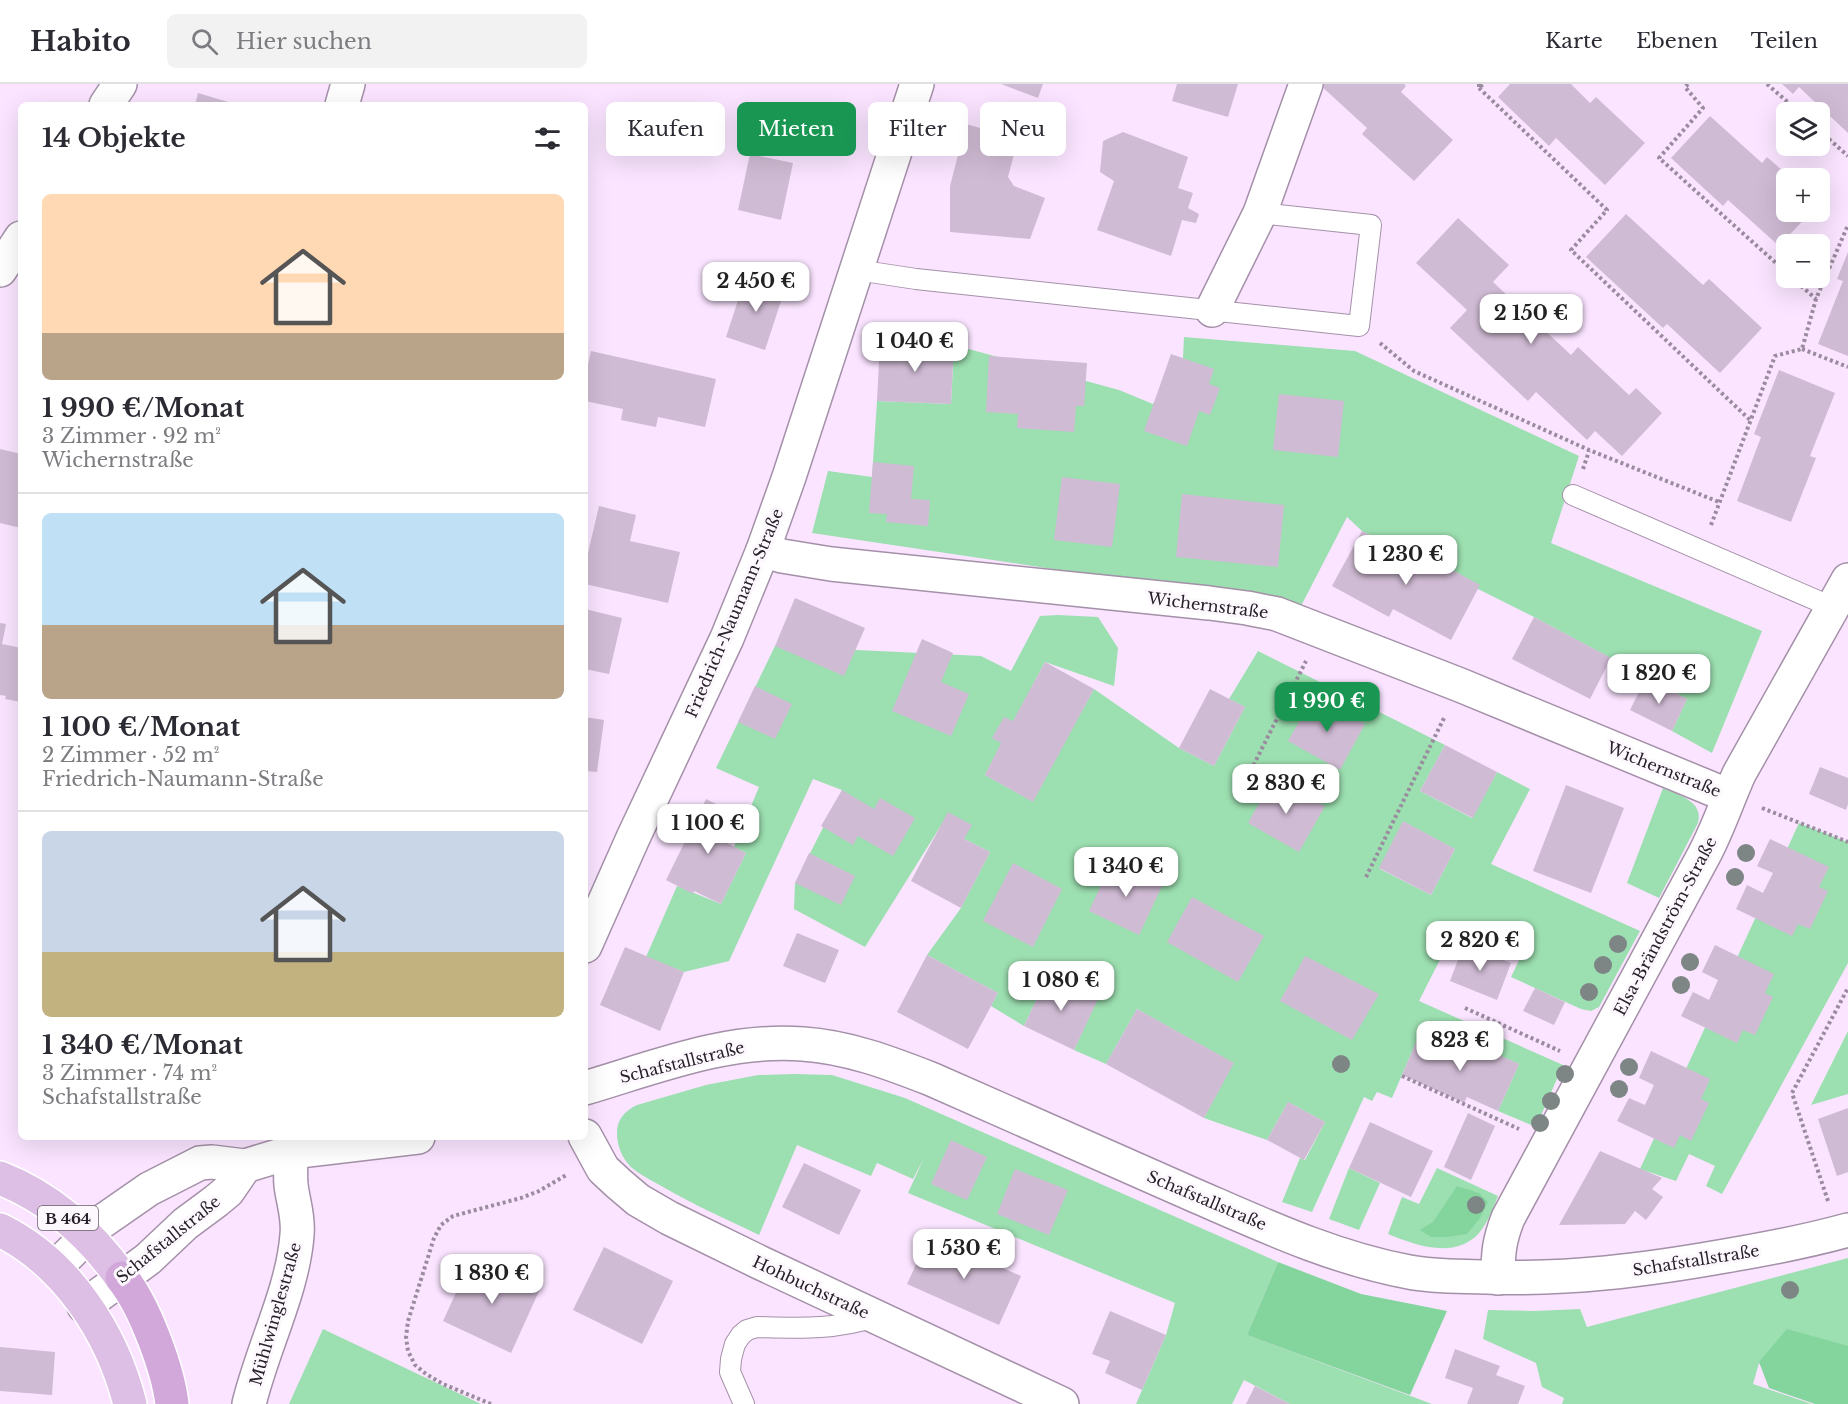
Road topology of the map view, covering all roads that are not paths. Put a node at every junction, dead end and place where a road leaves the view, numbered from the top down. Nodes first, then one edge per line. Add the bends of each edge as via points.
1 (120, 84) edge
2 (348, 84) edge
3 (917, 84) edge
4 (1306, 84) edge
5 (108, 102) edge
6 (343, 102) edge
7 (1260, 213) junction
8 (18, 243) edge
9 (0, 270) edge
10 (857, 270) junction
11 (1212, 310) junction
12 (1573, 495) dead end
13 (763, 550) junction
14 (1840, 594) edge
15 (1729, 796) junction
16 (588, 939) edge
17 (588, 1087) edge
18 (393, 1140) edge
19 (590, 1146) edge
20 (291, 1152) junction
21 (245, 1166) junction
22 (0, 1178) edge
23 (0, 1230) edge
24 (1843, 1231) edge
25 (87, 1236) junction
26 (55, 1269) junction
27 (122, 1278) junction
28 (1498, 1278) junction
29 (84, 1306) junction
30 (875, 1317) junction
31 (130, 1404) edge
32 (172, 1404) edge
33 (249, 1404) edge
34 (744, 1404) edge
35 (1062, 1404) edge

1 - 5 street
2 - 6 street
3 - 10 street, Friedrich-Naumann-Straße
4 - 7 street
7 - 11 street
7 - 11 lane via 1371,225 1359,326
8 - 9 street
10 - 11 lane
10 - 13 street, Friedrich-Naumann-Straße
12 - 14 lane via 1701,551
13 - 15 street, Wichernstraße via 831,564 1277,614
13 - 16 street, Friedrich-Naumann-Straße via 723,647
14 - 15 street, Elsa-Brändström-Straße
15 - 28 street, Elsa-Brändström-Straße via 1715,834 1508,1218 1498,1248
17 - 28 street, Schafstallstraße via 738,1046 804,1044 845,1050 931,1079 1320,1248 1408,1272
18 - 20 street
19 - 30 street, Hohbuchstraße via 603,1169 638,1200
20 - 21 street
20 - 33 street, Mühlwinglestraße via 297,1236 282,1302
21 - 25 street via 201,1163 148,1189
21 - 27 street, Schafstallstraße via 228,1191
22 - 25 main road, B 464 via 52,1204
23 - 26 main road via 18,1239
24 - 28 street, Schafstallstraße via 1776,1247 1640,1270 1570,1277
25 - 26 street
25 - 27 main road, B 464
26 - 29 main road
27 - 29 street, Schafstallstraße
27 - 32 highway, B 464 via 146,1320
29 - 31 main road via 111,1348
30 - 34 lane via 828,1328 747,1329 735,1344 730,1359 730,1372
30 - 35 street, Hohbuchstraße

